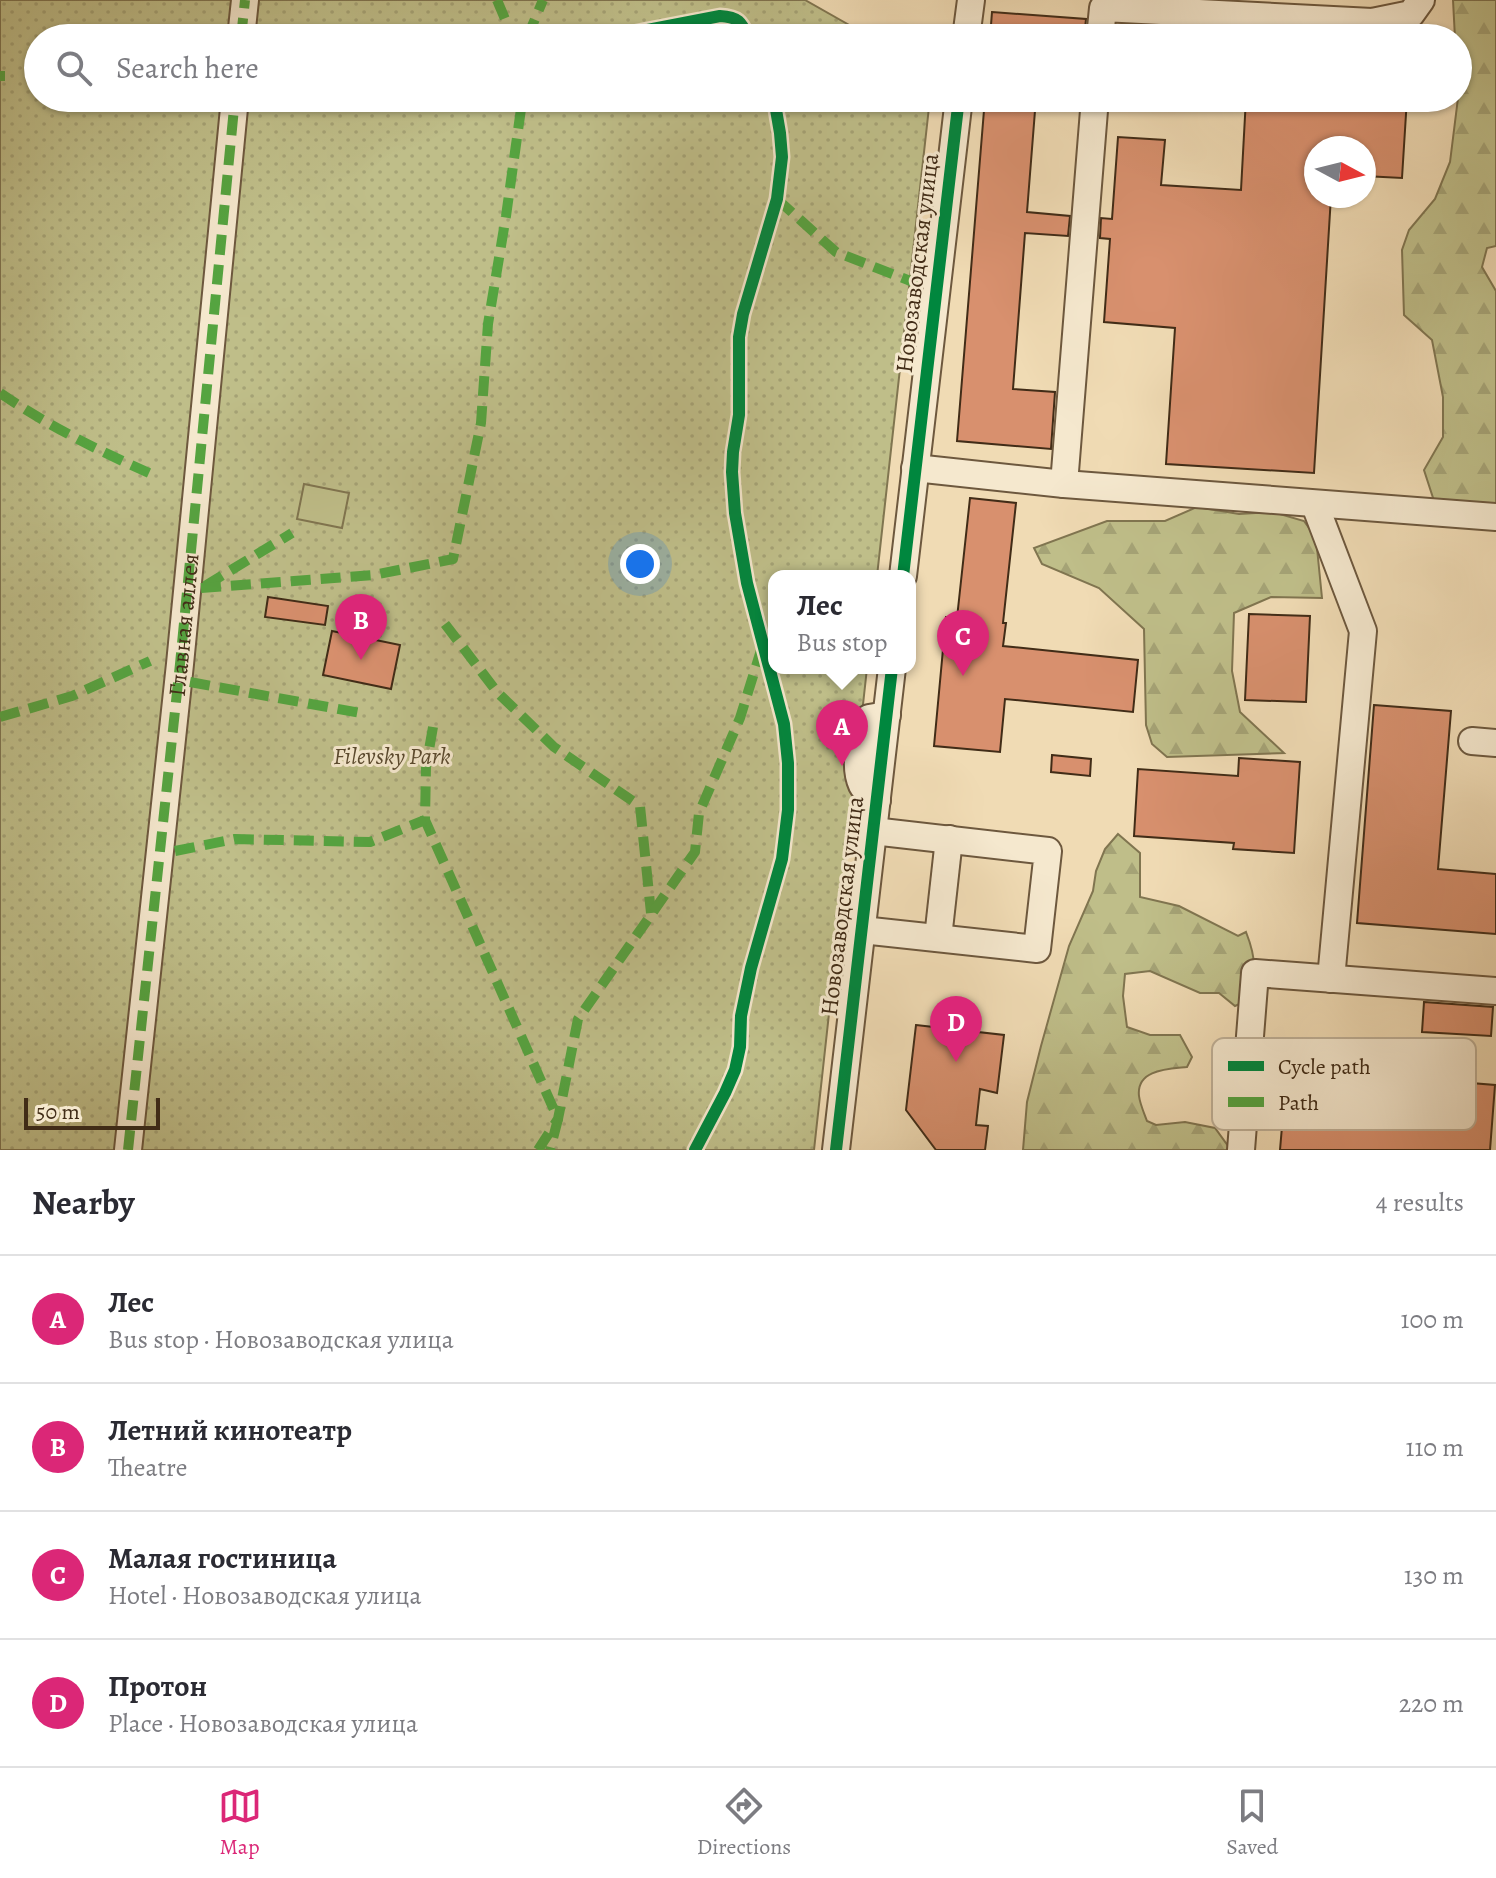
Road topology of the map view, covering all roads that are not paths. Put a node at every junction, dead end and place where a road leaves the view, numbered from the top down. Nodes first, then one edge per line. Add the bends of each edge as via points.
1 (245, 0) edge
2 (1421, 0) edge
3 (242, 24) edge
4 (1101, 24) edge
5 (234, 112) edge
6 (957, 112) edge
7 (1094, 112) edge
8 (915, 468) junction
9 (1064, 484) junction
10 (1315, 505) junction
11 (1496, 517) edge
12 (904, 570) edge
13 (891, 674) edge
14 (873, 831) junction
15 (949, 839) junction
16 (862, 930) junction
17 (938, 938) junction
18 (1331, 979) junction
19 (1496, 991) edge
20 (1250, 1038) edge
21 (1243, 1130) edge
22 (128, 1150) edge
23 (836, 1150) edge
24 (1241, 1150) edge

1 - 3 street
2 - 4 street via 1411,14 1372,22 1103,8
5 - 22 street, Главная аллея
6 - 8 street, Новозаводская улица
7 - 9 street
8 - 9 street
8 - 12 street, Новозаводская улица
9 - 10 street
10 - 11 street
10 - 18 street via 1363,631
13 - 14 street, Новозаводская улица
14 - 15 street
14 - 16 street, Новозаводская улица
15 - 17 street
15 - 17 street via 1048,851 1037,949
16 - 17 street
16 - 23 street, Новозаводская улица
18 - 19 street
18 - 20 street via 1255,973
21 - 24 street

